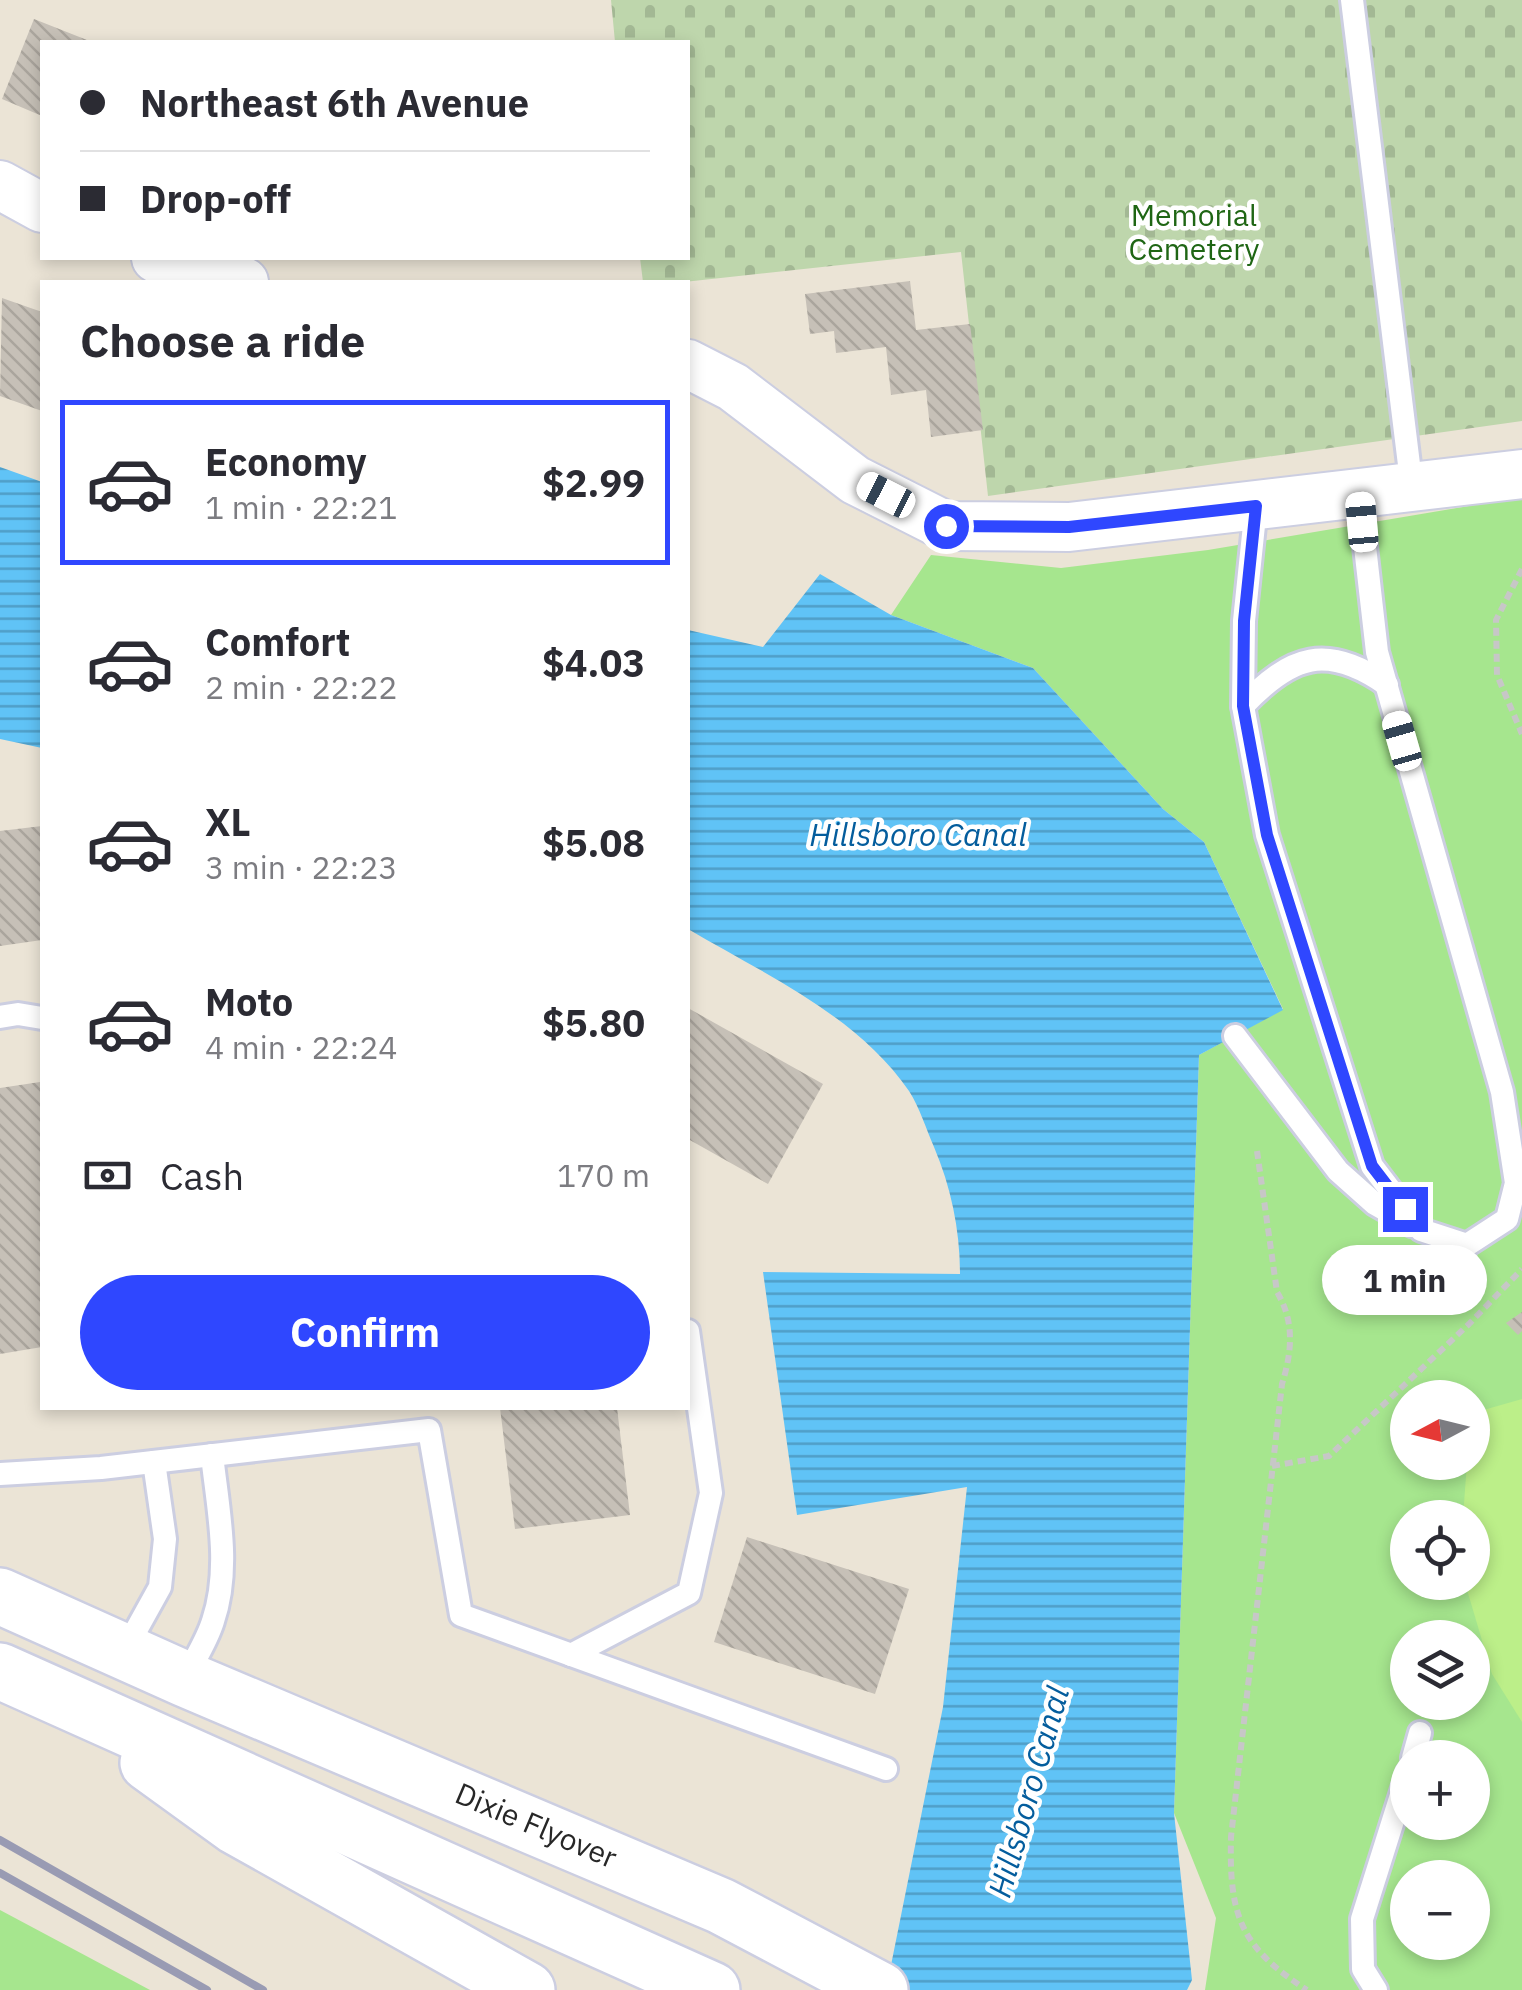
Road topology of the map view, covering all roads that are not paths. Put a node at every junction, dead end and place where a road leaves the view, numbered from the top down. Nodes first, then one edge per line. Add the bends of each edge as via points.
1 (1352, 0) edge
2 (0, 185) edge
3 (40, 207) edge
4 (163, 260) edge
5 (237, 280) edge
6 (690, 365) edge
7 (1522, 474) edge
8 (1412, 489) junction
9 (1359, 494) junction
10 (1256, 506) junction
11 (1386, 684) junction
12 (1243, 706) junction
13 (0, 1017) edge
14 (40, 1018) edge
15 (1235, 1036) dead end
16 (1421, 1230) junction
17 (690, 1344) edge
18 (428, 1419) edge
19 (212, 1455) junction
20 (154, 1462) junction
21 (0, 1474) edge
22 (0, 1596) edge
23 (124, 1652) junction
24 (571, 1654) junction
25 (0, 1671) edge
26 (185, 1679) junction
27 (52, 1695) junction
28 (1420, 1734) dead end
29 (1418, 1740) edge
30 (886, 1769) dead end
31 (1390, 1831) edge
32 (868, 1983) edge
33 (527, 1990) edge
34 (712, 1990) edge
35 (1376, 1990) edge

1 - 8 lane
2 - 3 street
4 - 5 street
6 - 10 street via 733,387 855,480 946,526 1069,527
7 - 8 street
8 - 9 street
9 - 10 street
9 - 11 lane
10 - 12 lane
11 - 12 lane via 1364,668 1327,657 1288,665
11 - 16 lane via 1502,1092 1516,1183 1508,1219 1466,1245
12 - 16 lane via 1267,835 1372,1166
13 - 14 lane
15 - 16 lane via 1338,1171
17 - 24 lane via 711,1493 689,1593
18 - 19 lane
18 - 24 lane via 461,1615
19 - 20 lane
19 - 26 lane via 221,1588
20 - 21 lane
20 - 23 lane via 165,1538 160,1587
22 - 23 main road, Dixie Flyover
23 - 26 main road, Dixie Flyover
24 - 30 lane
25 - 27 main road
26 - 27 main road via 156,1692
26 - 32 main road, Dixie Flyover via 688,1892
27 - 33 main road via 235,1826
27 - 34 main road
28 - 29 lane
31 - 35 lane via 1362,1919 1364,1969

